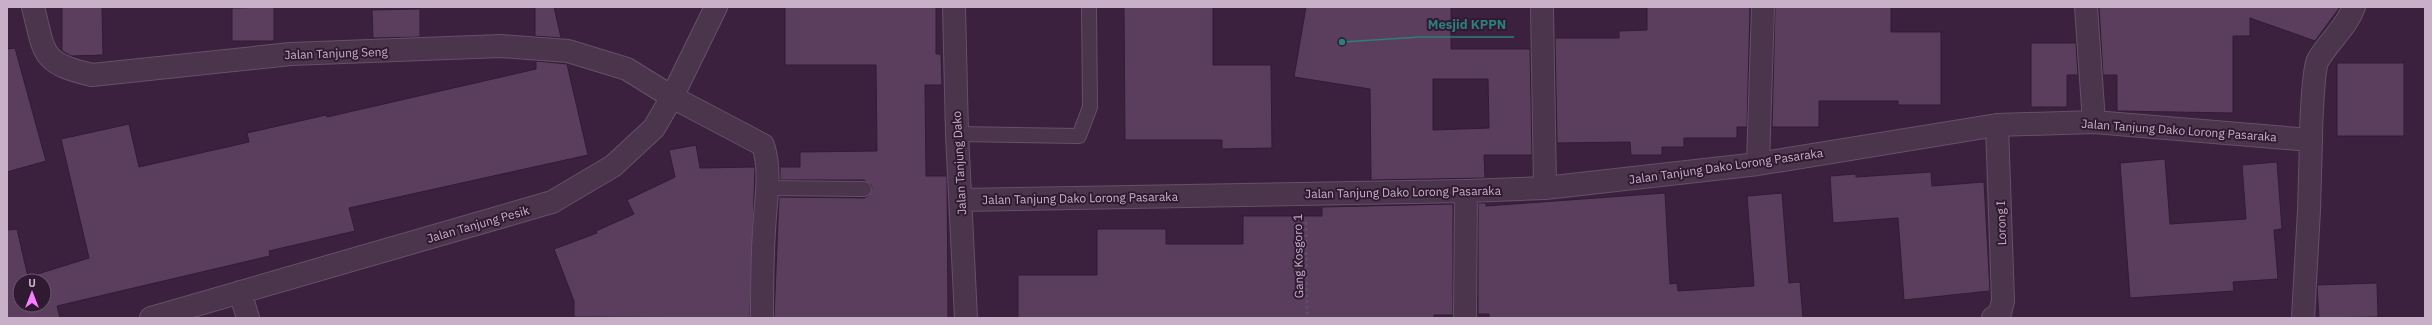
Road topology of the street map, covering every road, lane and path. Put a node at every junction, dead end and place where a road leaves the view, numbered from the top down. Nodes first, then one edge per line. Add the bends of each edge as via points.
1 (33, 7) edge
2 (716, 7) edge
3 (954, 7) edge
4 (1089, 7) edge
5 (1542, 7) edge
6 (1763, 7) edge
7 (2086, 7) edge
8 (2354, 7) edge
9 (672, 96) junction
10 (2094, 122) junction
11 (1997, 125) junction
12 (956, 134) junction
13 (2310, 140) junction
14 (1758, 164) junction
15 (766, 188) junction
16 (1545, 188) junction
17 (864, 189) dead end
18 (1466, 191) junction
19 (1306, 194) junction
20 (961, 200) junction
21 (240, 292) junction
22 (151, 318) edge
23 (248, 318) edge
24 (762, 318) edge
25 (966, 318) edge
26 (1307, 318) edge
27 (1465, 318) edge
28 (1993, 318) edge
29 (2303, 318) edge

1 - 9 street, Jalan Tanjung Seng via 45,55 64,69 92,75 291,54 501,46 568,51 627,69
2 - 9 street, Jalan Tanjung Pesik
3 - 12 street, Jalan Tanjung Dako
4 - 12 lane via 1090,107 1078,136
5 - 16 street
6 - 14 street
7 - 10 street
8 - 13 street via 2348,22 2318,61 2314,78
9 - 15 street, Jalan Tanjung Seng via 763,145 766,155
9 - 21 street, Jalan Tanjung Pesik via 654,128 613,166 552,202
10 - 11 street, Jalan Tanjung Dako Lorong Pasaraka
10 - 13 street, Jalan Tanjung Dako Lorong Pasaraka
11 - 14 street, Jalan Tanjung Dako Lorong Pasaraka
11 - 28 street, Lorong I via 2003,301 2000,313
12 - 20 street, Jalan Tanjung Dako
13 - 29 street via 2310,210
14 - 16 street, Jalan Tanjung Dako Lorong Pasaraka
15 - 17 lane
15 - 24 street
16 - 18 street, Jalan Tanjung Dako Lorong Pasaraka
18 - 19 street, Jalan Tanjung Dako Lorong Pasaraka
18 - 27 street
19 - 20 street, Jalan Tanjung Dako Lorong Pasaraka
19 - 26 path, Gang Kosgoro 1
20 - 25 street, Jalan Tanjung Dako
21 - 22 street, Jalan Tanjung Pesik
21 - 23 street

